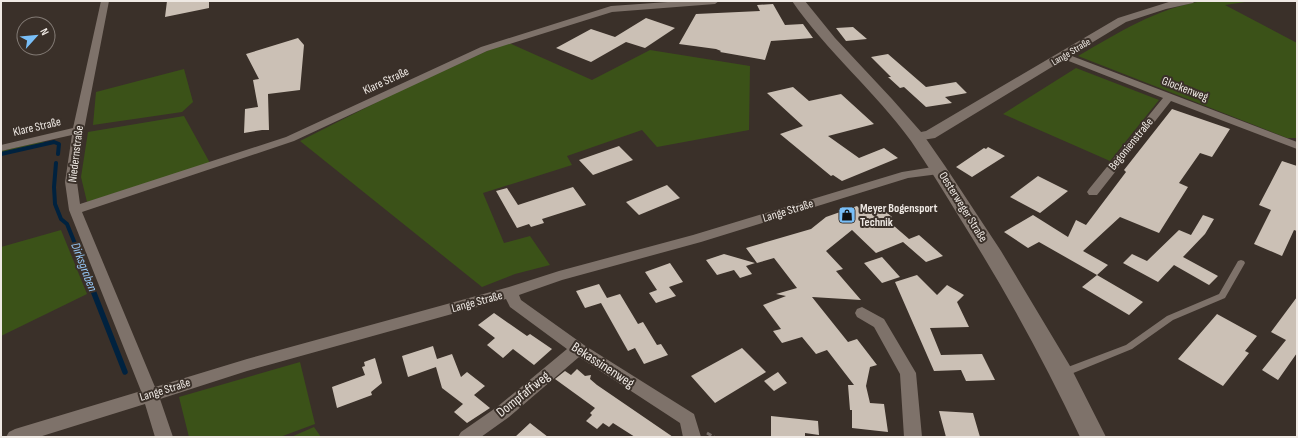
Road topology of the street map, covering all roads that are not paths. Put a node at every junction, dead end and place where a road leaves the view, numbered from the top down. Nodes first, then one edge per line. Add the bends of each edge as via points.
1 (105, 1) edge
2 (715, 1) edge
3 (798, 1) edge
4 (1189, 1) edge
5 (484, 50) junction
6 (460, 56) dead end
7 (1064, 56) junction
8 (1170, 96) junction
9 (78, 130) junction
10 (916, 137) junction
11 (1297, 146) edge
12 (1, 148) edge
13 (939, 170) junction
14 (1093, 192) dead end
15 (75, 210) junction
16 (1240, 263) dead end
17 (511, 292) junction
18 (862, 313) dead end
19 (578, 349) junction
20 (1062, 373) junction
21 (150, 394) junction
22 (15, 437) edge
23 (164, 437) edge
24 (467, 437) edge
25 (692, 437) edge
26 (913, 437) edge
27 (1093, 437) edge

1 - 9 street, Niedernstraße
2 - 5 street, Klare Straße via 611,9
3 - 10 main road, Oesterweger Straße via 830,41
4 - 7 street, Lange Straße via 1163,6 1122,20
5 - 6 lane
5 - 15 street, Klare Straße via 290,140
7 - 8 street, Glockenweg
7 - 10 street, Lange Straße via 930,135
8 - 11 street, Glockenweg
8 - 14 street, Begonienstraße
9 - 12 street, Klare Straße
9 - 15 street, Niedernstraße via 71,182
10 - 13 main road, Oesterweger Straße
13 - 17 street, Lange Straße via 906,175
13 - 20 main road, Oesterweger Straße via 994,256
15 - 21 street, Niedernstraße
16 - 20 lane via 1222,296 1170,318 1129,347
17 - 19 street, Bekassinenweg via 515,303
17 - 21 street, Lange Straße
18 - 26 street via 879,323 908,374
19 - 24 street, Dompfaffweg via 503,412
19 - 25 street, Bekassinenweg via 688,419
20 - 27 main road, Oesterweger Straße
21 - 22 street, Lange Straße
21 - 23 street, Niedernstraße

